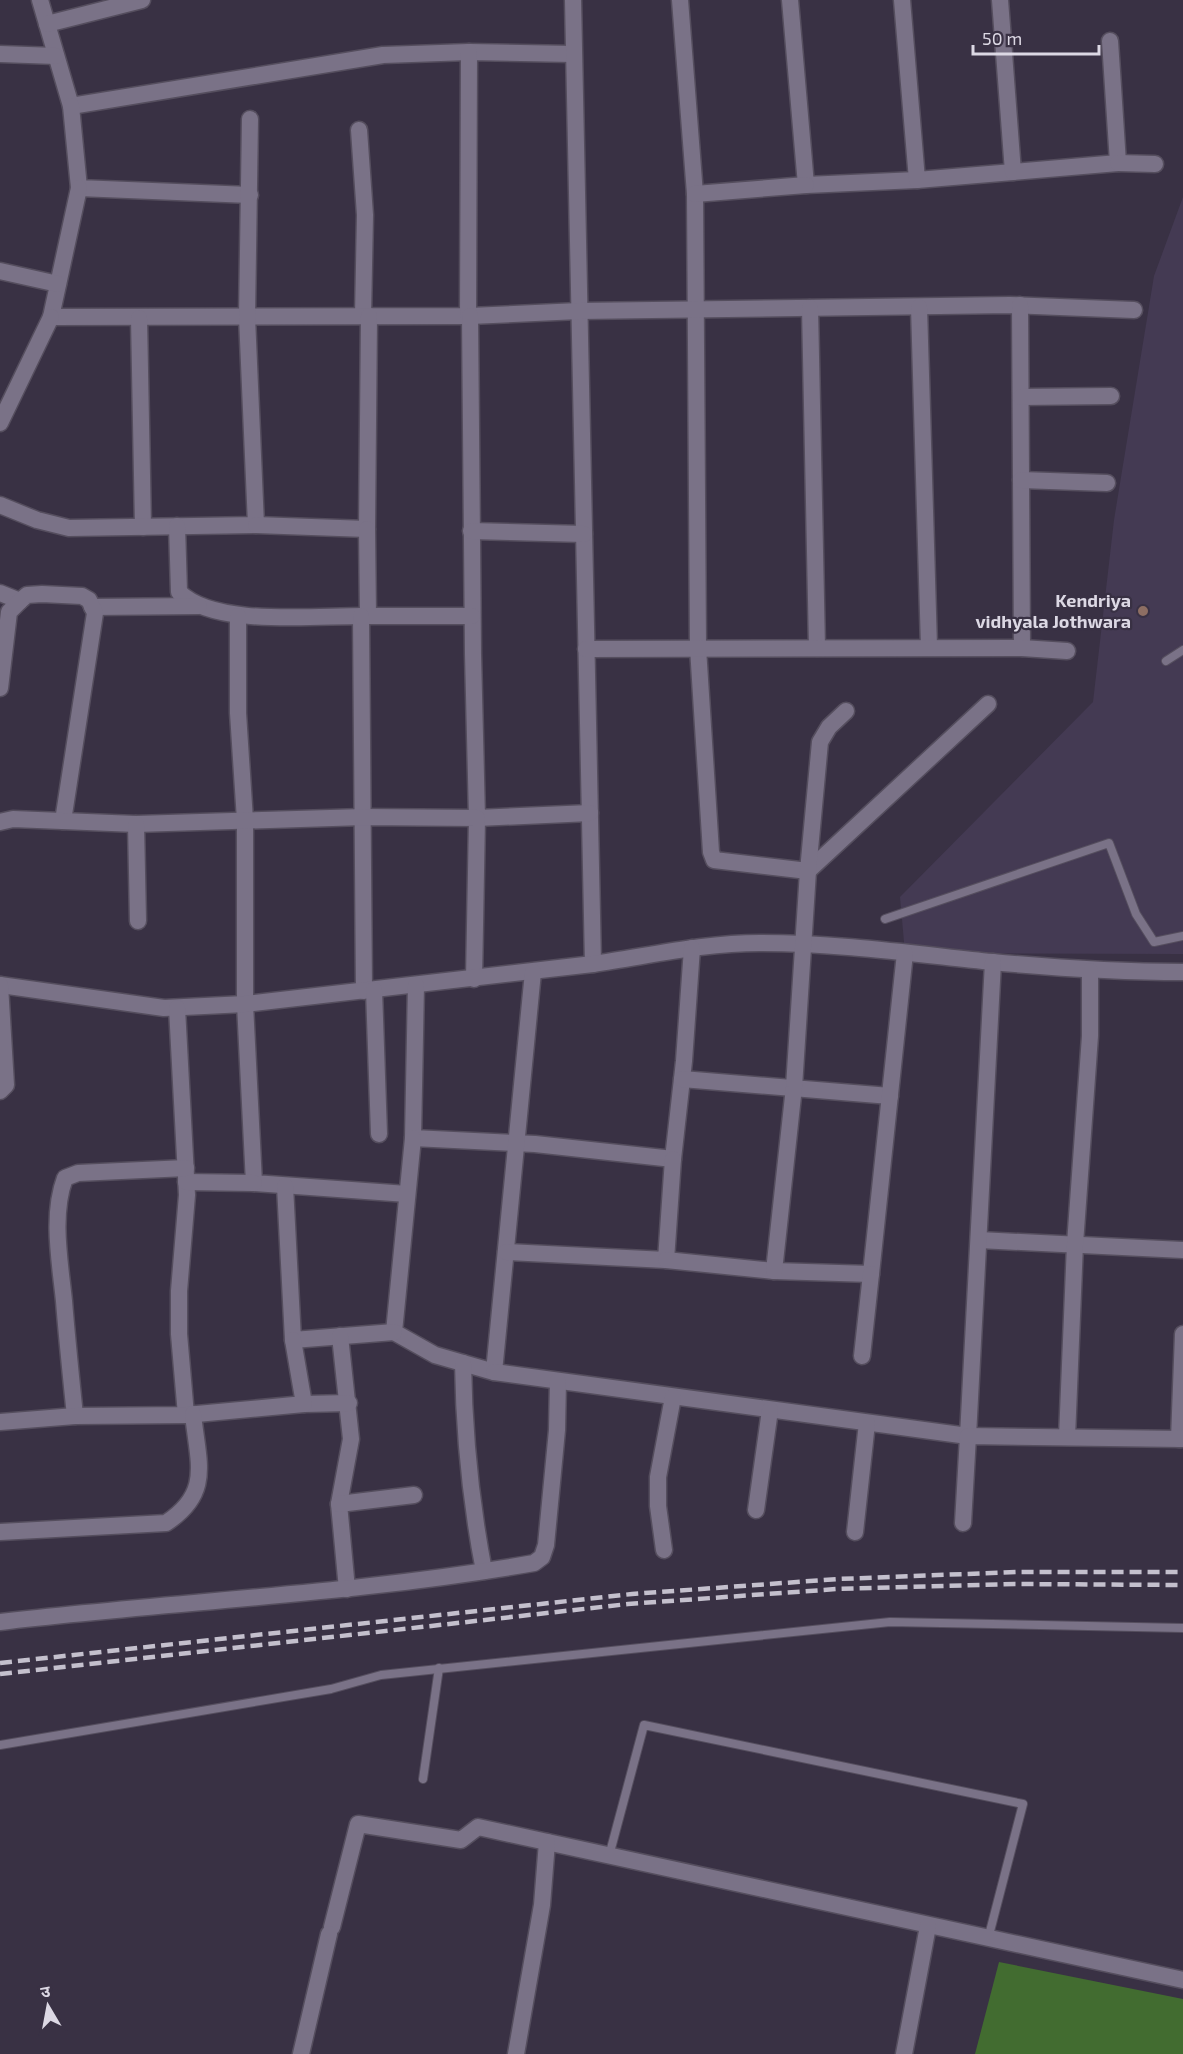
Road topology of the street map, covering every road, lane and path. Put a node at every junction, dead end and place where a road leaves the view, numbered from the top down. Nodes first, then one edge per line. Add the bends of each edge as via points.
1 (40, 0) edge
2 (142, 0) edge
3 (573, 0) edge
4 (680, 0) edge
5 (790, 0) edge
6 (902, 0) edge
7 (1000, 0) edge
8 (47, 24) junction
9 (1110, 41) dead end
10 (469, 52) junction
11 (0, 54) edge
12 (573, 54) junction
13 (56, 56) junction
14 (71, 106) junction
15 (250, 119) dead end
16 (359, 130) dead end
17 (1118, 163) junction
18 (1155, 164) dead end
19 (1013, 172) junction
20 (917, 180) junction
21 (806, 185) junction
22 (79, 188) junction
23 (250, 195) junction
24 (695, 195) junction
25 (0, 271) edge
26 (58, 284) junction
27 (1020, 305) junction
28 (919, 307) junction
29 (810, 308) junction
30 (696, 309) junction
31 (1134, 310) dead end
32 (579, 311) junction
33 (366, 316) junction
34 (469, 316) junction
35 (51, 317) junction
36 (247, 317) junction
37 (139, 318) junction
38 (1111, 396) dead end
39 (1021, 397) junction
40 (0, 423) edge
41 (1021, 480) junction
42 (1107, 483) dead end
43 (0, 505) edge
44 (256, 525) junction
45 (177, 526) junction
46 (143, 527) junction
47 (367, 529) junction
48 (471, 531) junction
49 (584, 534) junction
50 (0, 593) edge
51 (20, 601) junction
52 (200, 606) junction
53 (92, 607) junction
54 (238, 616) junction
55 (365, 616) junction
56 (472, 616) junction
57 (929, 647) junction
58 (698, 648) junction
59 (817, 648) junction
60 (1022, 648) junction
61 (586, 649) junction
62 (1183, 650) edge
63 (1067, 651) dead end
64 (1166, 660) dead end
65 (0, 688) edge
66 (988, 704) dead end
67 (846, 711) dead end
68 (590, 813) junction
69 (364, 817) junction
70 (477, 818) junction
71 (245, 819) junction
72 (63, 821) junction
73 (0, 822) edge
74 (136, 824) junction
75 (807, 871) junction
76 (885, 919) dead end
77 (138, 921) dead end
78 (1183, 936) edge
79 (805, 944) junction
80 (692, 948) junction
81 (905, 953) junction
82 (993, 962) junction
83 (593, 964) junction
84 (1090, 971) junction
85 (533, 972) junction
86 (1183, 972) edge
87 (474, 979) junction
88 (0, 985) edge
89 (416, 986) junction
90 (369, 991) junction
91 (245, 1004) junction
92 (177, 1008) junction
93 (682, 1079) junction
94 (794, 1087) junction
95 (0, 1091) edge
96 (890, 1096) junction
97 (379, 1134) dead end
98 (413, 1138) junction
99 (515, 1143) junction
100 (673, 1159) junction
101 (186, 1175) junction
102 (254, 1184) junction
103 (285, 1186) junction
104 (407, 1194) junction
105 (979, 1240) junction
106 (1075, 1244) junction
107 (1183, 1250) edge
108 (506, 1252) junction
109 (666, 1260) junction
110 (774, 1271) junction
111 (871, 1274) junction
112 (394, 1332) junction
113 (1183, 1334) edge
114 (340, 1336) junction
115 (293, 1340) junction
116 (862, 1356) dead end
117 (463, 1363) junction
118 (494, 1372) junction
119 (558, 1381) junction
120 (673, 1397) junction
121 (349, 1403) junction
122 (304, 1404) junction
123 (770, 1410) junction
124 (189, 1414) junction
125 (75, 1416) junction
126 (0, 1422) edge
127 (867, 1423) junction
128 (968, 1436) junction
129 (1067, 1437) junction
130 (1181, 1439) edge
131 (414, 1495) dead end
132 (339, 1504) junction
133 (756, 1510) dead end
134 (963, 1523) dead end
135 (0, 1532) edge
136 (855, 1532) dead end
137 (664, 1550) dead end
138 (484, 1571) junction
139 (346, 1589) junction
140 (0, 1622) edge
141 (1183, 1628) edge
142 (440, 1668) junction
143 (0, 1745) edge
144 (423, 1779) dead end
145 (547, 1842) junction
146 (609, 1856) junction
147 (928, 1926) junction
148 (988, 1939) junction
149 (1183, 1980) edge
150 (301, 2054) edge
151 (516, 2054) edge
152 (904, 2054) edge

1 - 8 street
2 - 8 street
3 - 12 street
4 - 24 street
5 - 21 street
6 - 20 street
7 - 19 street
8 - 13 street
9 - 17 street
10 - 12 street
10 - 14 street via 383,55
10 - 34 street
11 - 13 street
12 - 32 street
13 - 14 street
14 - 22 street
15 - 23 street
16 - 33 street
17 - 18 street
17 - 19 street
19 - 20 street
20 - 21 street
21 - 24 street
22 - 23 street
22 - 26 street
23 - 36 street
24 - 30 street
25 - 26 street
26 - 35 street
27 - 28 street
27 - 31 street
27 - 39 street
28 - 29 street
28 - 57 street
29 - 30 street
29 - 59 street
30 - 32 street
30 - 58 street
32 - 34 street
32 - 49 street
33 - 34 street
33 - 36 street
33 - 47 street
34 - 48 street
35 - 37 street
35 - 40 street
36 - 37 street
36 - 44 street
37 - 46 street
38 - 39 street
39 - 41 street
41 - 42 street
41 - 60 street
43 - 46 street via 69,528
44 - 45 street
44 - 47 street
45 - 46 street
45 - 52 street via 179,592
47 - 55 street
48 - 49 street
48 - 56 street
49 - 61 street
50 - 51 street
51 - 53 street via 27,595 82,596
51 - 65 street via 9,612
52 - 53 street
52 - 54 street
53 - 72 street via 95,613
54 - 55 street
54 - 71 street via 238,713
55 - 56 street
55 - 69 street
56 - 70 street
57 - 59 street
57 - 60 street
58 - 59 street
58 - 61 street
58 - 75 street via 714,860
60 - 63 street
61 - 68 street
62 - 64 lane
66 - 75 street
67 - 75 street via 820,742
68 - 70 street
68 - 83 street
69 - 70 street
69 - 71 street
69 - 90 street
70 - 87 street
71 - 74 street
71 - 91 street
72 - 73 street
72 - 74 street
74 - 77 street
75 - 79 street
76 - 78 lane via 1109,843 1136,914 1154,942
79 - 80 street
79 - 81 street
79 - 94 street
80 - 83 street
80 - 93 street
81 - 82 street
81 - 96 street
82 - 84 street
82 - 105 street
83 - 85 street
84 - 86 street
84 - 106 street via 1090,1036
85 - 87 street
85 - 99 street
87 - 89 street
88 - 92 street
88 - 95 street via 6,1085
89 - 90 street
89 - 98 street
90 - 91 street
90 - 97 street
91 - 92 street
91 - 102 street
92 - 101 street
93 - 94 street
93 - 100 street
94 - 96 street
94 - 110 street
96 - 111 street
98 - 99 street
98 - 104 street
99 - 100 street
99 - 108 street
100 - 109 street
101 - 102 street
101 - 124 street via 179,1334
101 - 125 street via 78,1173 65,1178 58,1213 60,1265
102 - 103 street
103 - 104 street
103 - 115 street
104 - 112 street
105 - 106 street
105 - 128 street
106 - 107 street
106 - 129 street
108 - 109 street
108 - 118 street
109 - 110 street
110 - 111 street
111 - 116 street
112 - 114 street
112 - 117 street via 435,1355
113 - 130 street
114 - 115 street
114 - 121 street
115 - 122 street
117 - 118 street
117 - 138 street
118 - 119 street
119 - 120 street
119 - 138 street via 557,1430 544,1551 534,1563
120 - 123 street
120 - 137 street via 658,1477
121 - 122 street
121 - 132 street via 351,1439
122 - 124 street
123 - 127 street
123 - 133 street
124 - 125 street
124 - 135 street via 198,1485 184,1511 166,1523
125 - 126 street
127 - 128 street
127 - 136 street
128 - 129 street
128 - 134 street
129 - 130 street
131 - 132 street
132 - 139 street
138 - 139 street via 439,1580
139 - 140 street
141 - 142 lane via 890,1622
142 - 143 lane via 381,1675 331,1689
142 - 144 lane
145 - 146 street
145 - 150 street via 478,1827 461,1840 358,1824
145 - 151 street via 542,1905
146 - 147 street
146 - 148 lane via 644,1725 1023,1804
147 - 148 street
147 - 152 street
148 - 149 street

